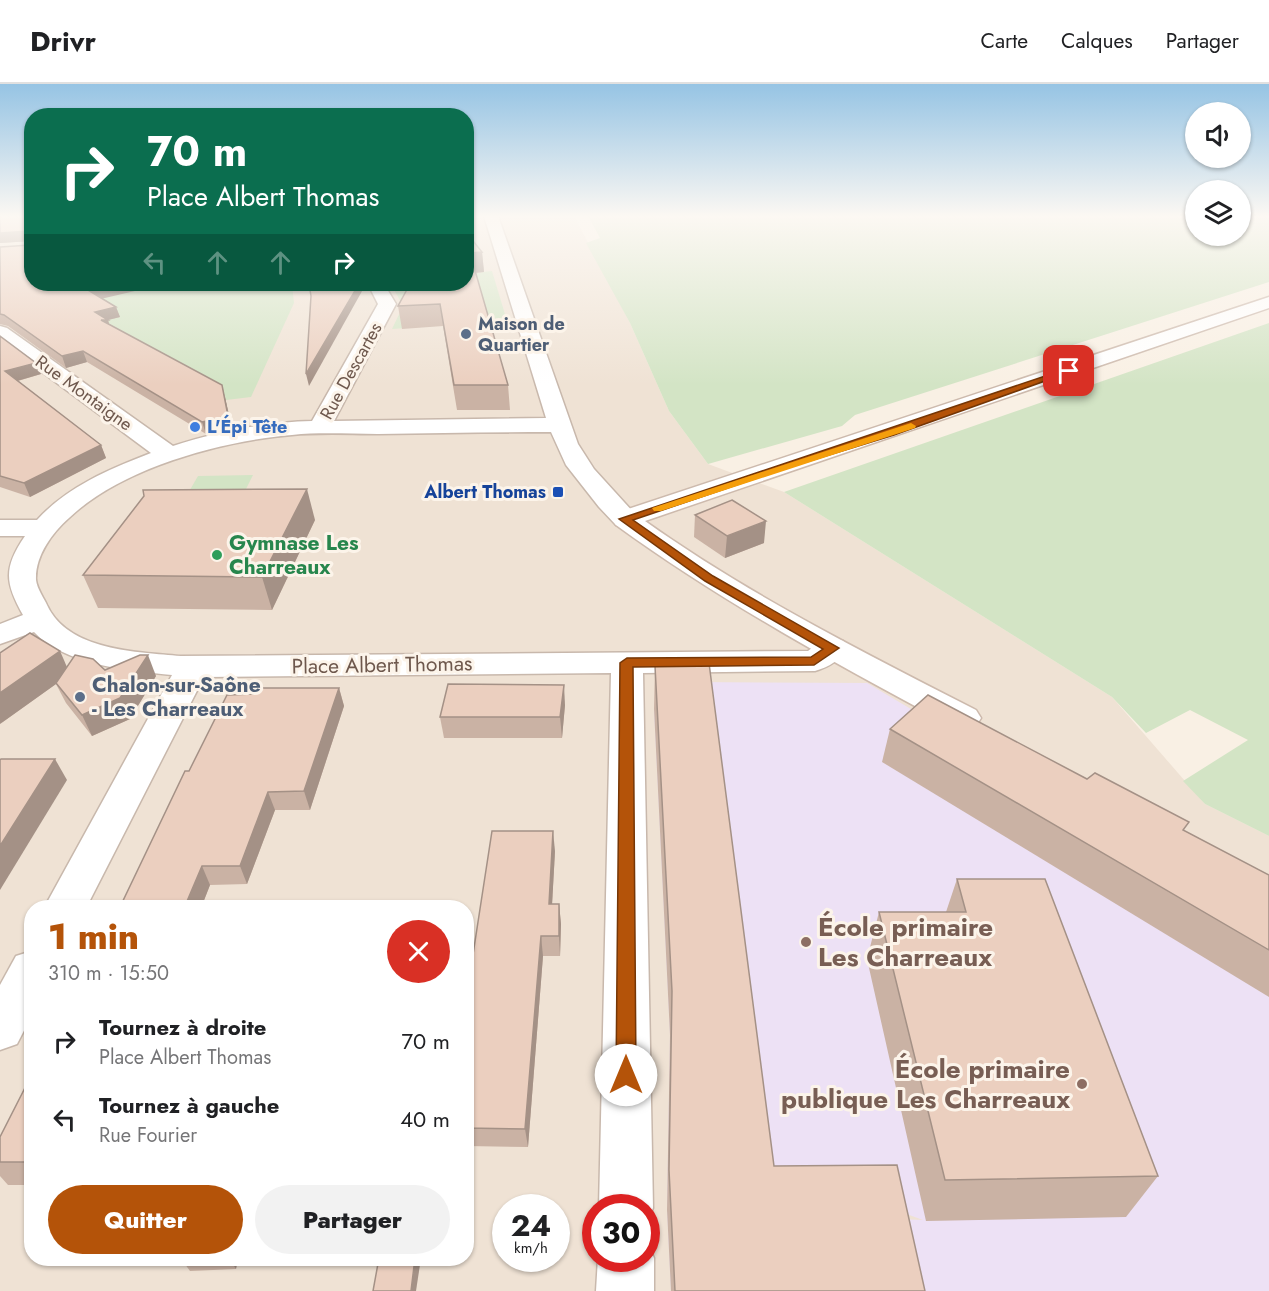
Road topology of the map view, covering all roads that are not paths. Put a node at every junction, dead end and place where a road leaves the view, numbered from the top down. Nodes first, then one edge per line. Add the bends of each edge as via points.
1 (505, 272) edge
2 (380, 291) edge
3 (1269, 302) edge
4 (0, 332) edge
5 (558, 425) junction
6 (320, 426) junction
7 (167, 453) junction
8 (624, 519) junction
9 (0, 528) edge
10 (43, 528) junction
11 (38, 620) junction
12 (0, 635) edge
13 (832, 648) junction
14 (627, 663) junction
15 (193, 667) junction
16 (988, 731) edge
17 (69, 900) edge
18 (24, 985) edge
19 (0, 1029) edge
20 (626, 1194) edge
21 (626, 1272) edge
22 (626, 1291) edge

1 - 5 street
2 - 6 street, Rue Descartes via 387,304
3 - 8 street via 891,433
4 - 7 street, Rue Montaigne
5 - 6 street, Place Albert Thomas
5 - 8 street via 573,458
6 - 7 street, Place Albert Thomas via 248,434
7 - 10 street, Place Albert Thomas via 84,493
8 - 13 street via 709,579
9 - 10 street
10 - 11 street, Place Albert Thomas via 28,551 22,582
11 - 12 street
11 - 15 street, Place Albert Thomas via 75,647 150,664
13 - 14 street, Place Albert Thomas via 814,661
13 - 16 street
14 - 15 street, Place Albert Thomas
14 - 20 street
15 - 17 street
18 - 19 street
21 - 22 street

